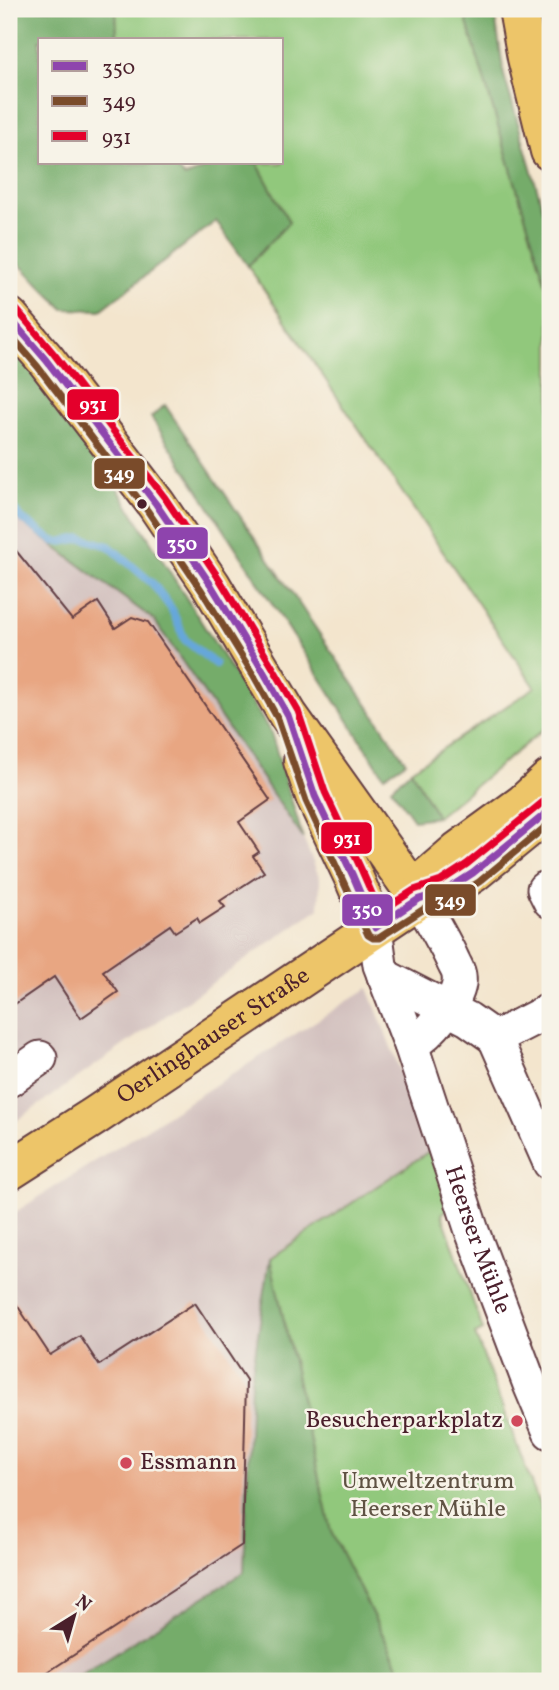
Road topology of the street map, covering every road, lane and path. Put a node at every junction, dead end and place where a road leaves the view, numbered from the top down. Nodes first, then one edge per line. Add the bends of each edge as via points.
1 (518, 9) edge
2 (550, 151) edge
3 (9, 317) edge
4 (288, 715) junction
5 (550, 779) edge
6 (550, 810) edge
7 (419, 899) junction
8 (375, 928) junction
9 (384, 976) junction
10 (449, 1008) junction
11 (550, 1010) edge
12 (495, 1038) junction
13 (411, 1045) junction
14 (40, 1058) dead end
15 (9, 1080) edge
16 (550, 1163) edge
17 (9, 1171) edge
18 (550, 1432) edge

1 - 2 main road
3 - 4 main road via 156,504 211,585
4 - 7 main road
4 - 8 main road via 315,796
5 - 7 main road, Oerlinghauser Straße via 428,877
6 - 7 main road, Oerlinghauser Straße via 474,873 445,891
7 - 8 main road, Oerlinghauser Straße
7 - 10 street via 460,977
8 - 9 street, Heerser Mühle
8 - 17 main road, Oerlinghauser Straße
9 - 10 street
9 - 13 street, Heerser Mühle
10 - 12 street
10 - 13 street
11 - 12 street
12 - 16 street
13 - 18 street, Heerser Mühle via 472,1231
14 - 15 street

